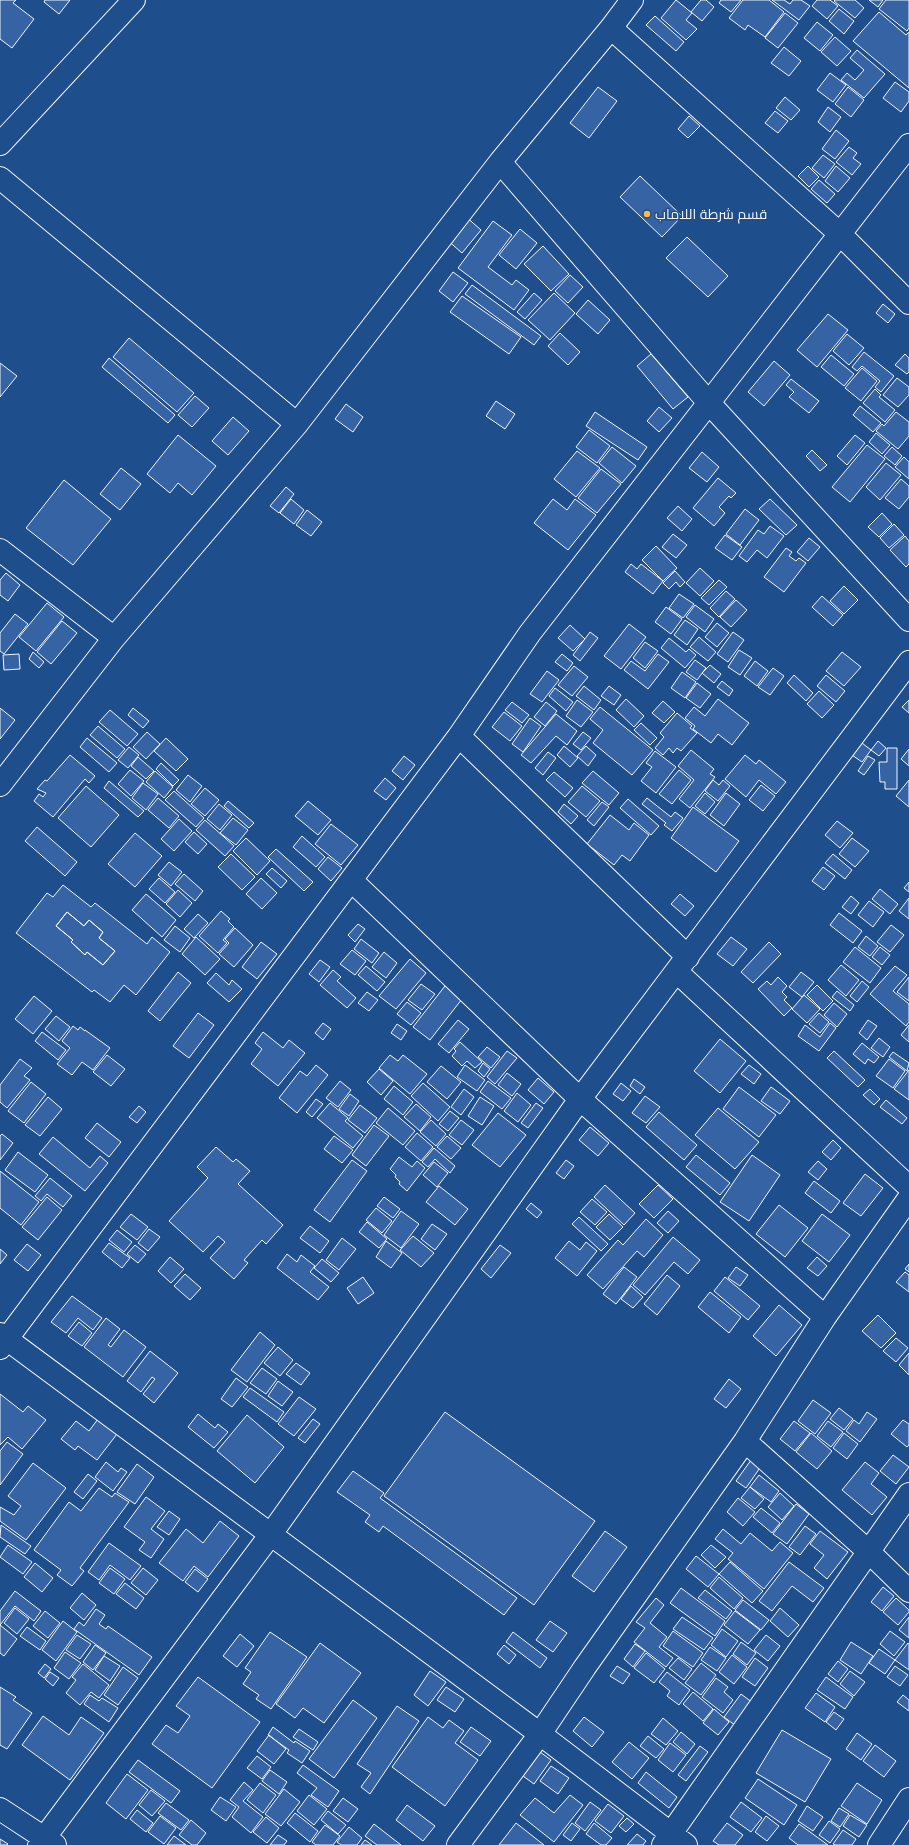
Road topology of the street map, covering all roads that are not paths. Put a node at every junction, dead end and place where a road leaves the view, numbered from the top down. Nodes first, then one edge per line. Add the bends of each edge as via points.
1 (134, 0) edge
2 (632, 0) edge
3 (612, 28) junction
4 (0, 144) edge
5 (909, 145) edge
6 (500, 162) junction
7 (0, 178) edge
8 (840, 234) junction
9 (909, 303) edge
10 (709, 403) junction
11 (297, 424) junction
12 (0, 550) edge
13 (909, 620) edge
14 (114, 638) junction
15 (909, 662) edge
16 (459, 736) junction
17 (0, 785) edge
18 (352, 880) junction
19 (683, 964) junction
20 (580, 1099) junction
21 (909, 1187) edge
22 (909, 1198) edge
23 (825, 1317) junction
24 (2, 1340) edge
25 (744, 1441) junction
26 (909, 1494) edge
27 (271, 1534) junction
28 (868, 1551) junction
29 (909, 1591) edge
30 (540, 1734) junction
31 (909, 1799) edge
32 (0, 1809) edge
33 (673, 1841) edge
34 (46, 1843) edge
35 (458, 1845) edge
36 (879, 1845) edge

1 - 4 street
2 - 3 street
3 - 6 street
3 - 8 street
5 - 8 street
6 - 10 street
6 - 11 street
7 - 11 street
8 - 9 street
8 - 10 street
10 - 13 street
10 - 16 street via 530,633
11 - 14 street
12 - 14 street
14 - 17 street
15 - 19 street
16 - 18 street
16 - 19 street
18 - 20 street
18 - 24 street
19 - 20 street
19 - 21 street
20 - 23 street
20 - 27 street
22 - 23 street
23 - 25 street
24 - 27 street
25 - 28 street
25 - 30 street
26 - 28 street
27 - 30 street
27 - 34 street
28 - 29 street
28 - 33 street
30 - 33 street
30 - 35 street
31 - 36 street
32 - 34 street

